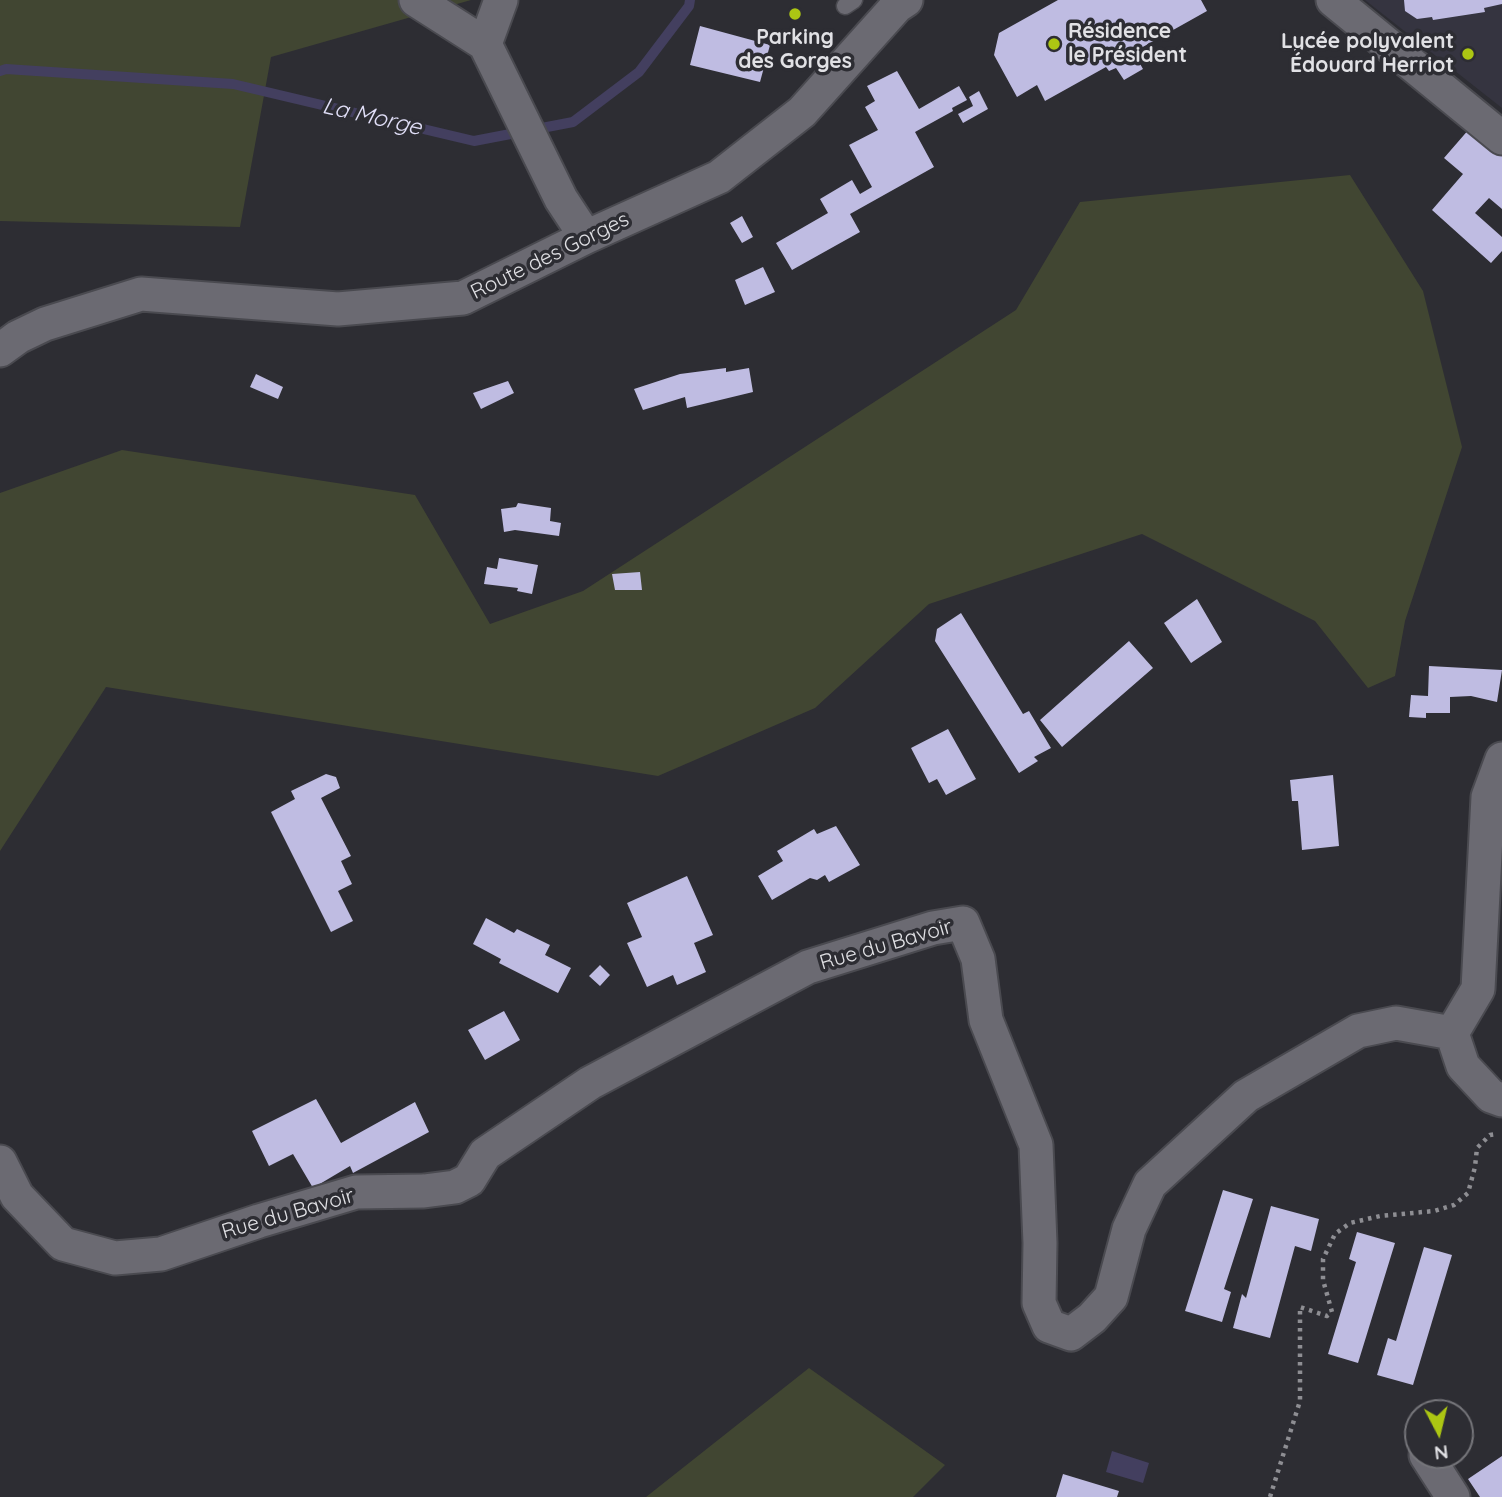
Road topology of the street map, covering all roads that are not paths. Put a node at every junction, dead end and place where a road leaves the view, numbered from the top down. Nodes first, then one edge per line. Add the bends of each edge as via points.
1 (416, 0) edge
2 (501, 0) edge
3 (906, 0) edge
4 (1333, 0) edge
5 (491, 58) junction
6 (1502, 138) edge
7 (586, 237) junction
8 (6, 341) edge
9 (1502, 759) edge
10 (1452, 1033) junction
11 (1502, 1101) edge
12 (0, 1162) edge
13 (1435, 1469) edge
14 (1453, 1497) edge

1 - 5 street
2 - 5 street
3 - 7 street, Route des Gorges via 802,112 719,177
4 - 6 street
5 - 7 street via 561,200
7 - 8 street, Route des Gorges via 463,298 338,309 141,294
9 - 10 street via 1488,797 1478,989
10 - 11 street via 1463,1066 1490,1096
10 - 12 street, Rue du Bavoir via 1396,1023 1358,1031 1246,1096 1150,1184 1129,1229 1111,1297 1071,1334 1049,1326 1039,1303 1036,1145 986,1020 978,959 963,923 808,967 590,1083 485,1154 470,1180 454,1187 356,1192 161,1254 115,1258 63,1244 17,1196
13 - 14 street

